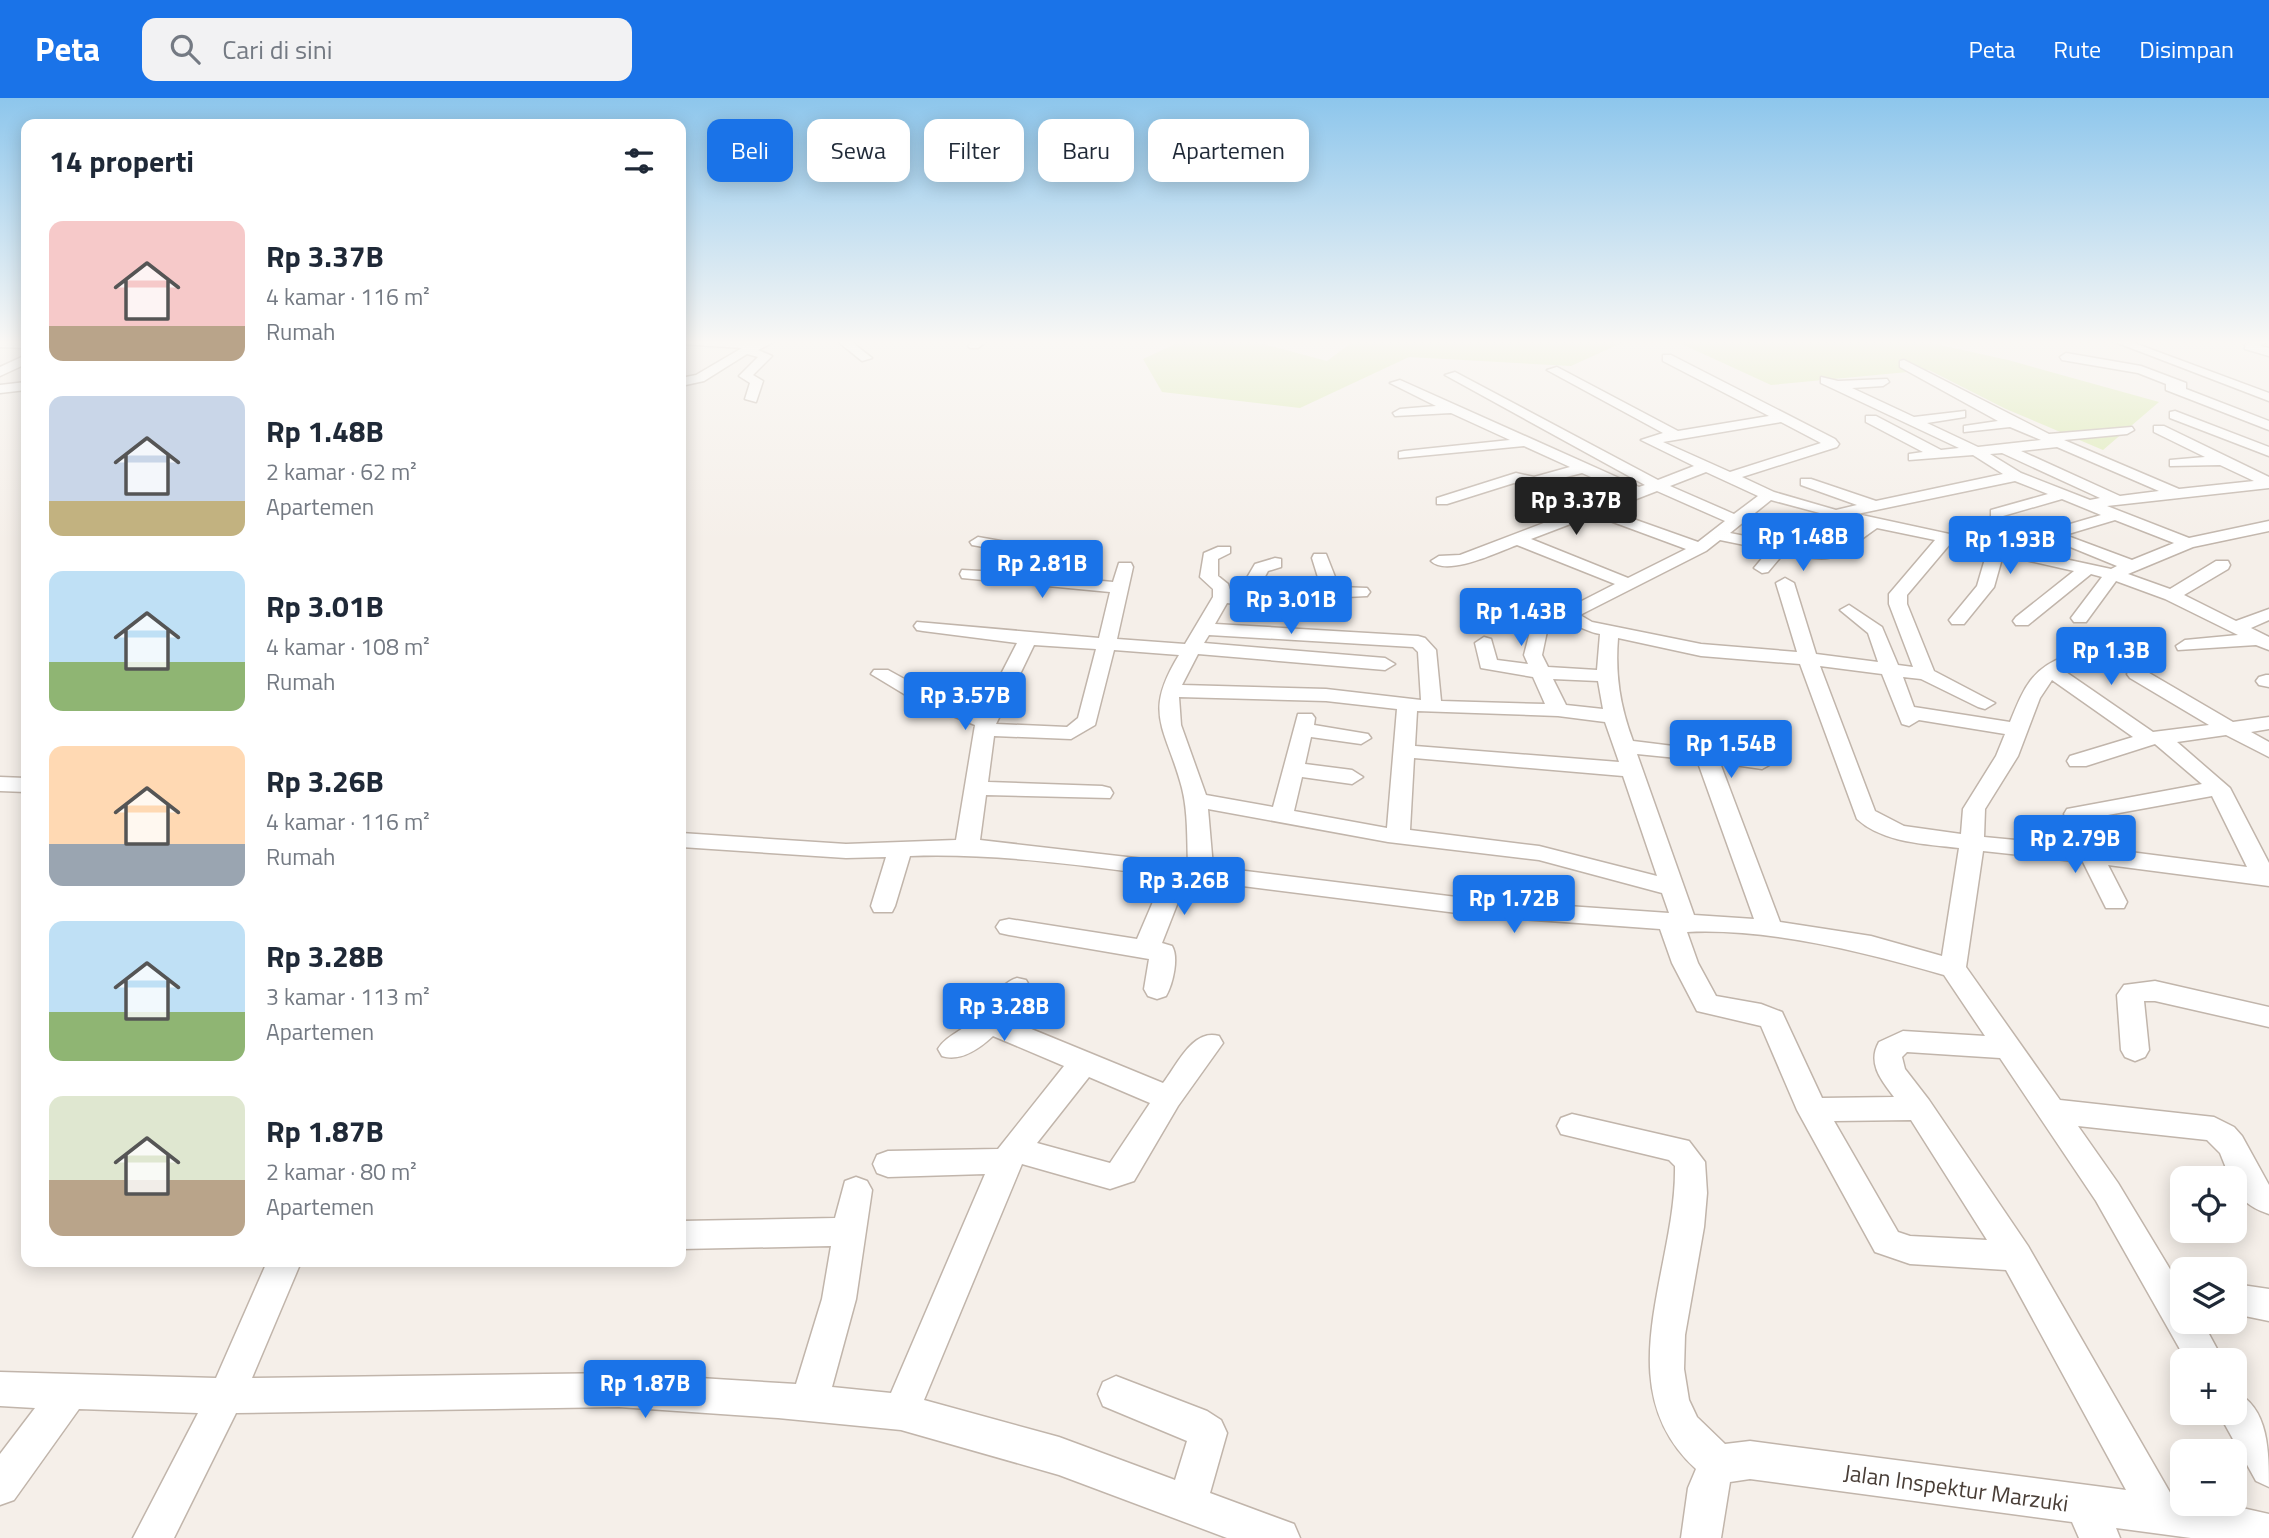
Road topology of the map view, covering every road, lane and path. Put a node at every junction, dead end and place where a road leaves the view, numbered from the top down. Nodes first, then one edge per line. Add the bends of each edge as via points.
1 (1448, 407) edge
2 (1462, 407) edge
3 (1508, 407) edge
4 (1623, 407) edge
5 (1760, 407) edge
6 (1884, 407) edge
7 (1983, 407) edge
8 (2221, 407) edge
9 (1452, 409) junction
10 (1400, 413) dead end
11 (1961, 414) dead end
12 (2175, 415) dead end
13 (1780, 418) junction
14 (1871, 419) dead end
15 (1914, 421) junction
16 (2012, 423) junction
17 (2269, 426) edge
18 (1969, 429) dead end
19 (2159, 429) dead end
20 (2127, 430) dead end
21 (1674, 434) junction
22 (1564, 437) junction
23 (2055, 440) junction
24 (1525, 442) junction
25 (2006, 449) junction
26 (1976, 451) junction
27 (1940, 454) junction
28 (2269, 454) edge
29 (1404, 455) dead end
30 (1914, 457) dead end
31 (2228, 460) junction
32 (2175, 463) dead end
33 (1706, 467) junction
34 (1582, 468) junction
35 (2049, 469) junction
36 (2013, 474) junction
37 (1729, 477) junction
38 (1806, 482) dead end
39 (2269, 484) edge
40 (1656, 485) junction
41 (1639, 493) junction
42 (1769, 495) junction
43 (2063, 495) junction
44 (2180, 495) junction
45 (1442, 500) dead end
46 (2117, 508) junction
47 (1594, 510) junction
48 (1996, 513) dead end
49 (1874, 514) junction
50 (1735, 520) junction
51 (2269, 526) edge
52 (2243, 531) junction
53 (1718, 535) junction
54 (1517, 539) junction
55 (1945, 539) junction
56 (2269, 541) edge
57 (978, 542) dead end
58 (2188, 543) junction
59 (1700, 548) junction
60 (1780, 548) junction
61 (1224, 550) dead end
62 (1996, 550) junction
63 (1320, 558) dead end
64 (1439, 561) dead end
65 (1275, 563) dead end
66 (2222, 565) dead end
67 (2132, 566) junction
68 (1125, 567) dead end
69 (1762, 568) dead end
70 (2087, 569) junction
71 (968, 573) dead end
72 (2113, 574) junction
73 (1003, 578) junction
74 (1785, 583) dead end
75 (1629, 584) junction
76 (1119, 588) junction
77 (1361, 592) dead end
78 (1332, 593) junction
79 (2171, 596) junction
80 (1223, 597) junction
81 (1243, 600) junction
82 (1849, 610) dead end
83 (1573, 612) junction
84 (2269, 614) edge
85 (2080, 618) dead end
86 (1958, 620) dead end
87 (2022, 621) dead end
88 (923, 626) dead end
89 (2236, 627) junction
90 (1203, 629) junction
91 (1609, 631) junction
92 (1028, 639) junction
93 (2264, 642) edge
94 (1485, 643) dead end
95 (1104, 646) junction
96 (2185, 646) dead end
97 (1192, 649) junction
98 (2081, 657) dead end
99 (1808, 659) junction
100 (1385, 664) dead end
101 (1891, 669) junction
102 (2049, 669) junction
103 (1539, 671) junction
104 (881, 674) dead end
105 (1926, 674) junction
106 (2137, 674) dead end
107 (1606, 676) junction
108 (1169, 691) junction
109 (1985, 703) dead end
110 (1407, 705) junction
111 (1431, 707) junction
112 (1558, 710) junction
113 (1614, 717) junction
114 (2269, 723) edge
115 (986, 726) junction
116 (2227, 728) junction
117 (2015, 729) junction
118 (1362, 738) dead end
119 (2154, 738) junction
120 (1624, 746) junction
121 (1404, 751) junction
122 (2269, 751) edge
123 (1706, 755) junction
124 (2078, 761) dead end
125 (1762, 763) dead end
126 (1293, 769) junction
127 (1632, 770) junction
128 (1352, 777) dead end
129 (0, 784) edge
130 (21, 785) edge
131 (978, 788) junction
132 (2219, 788) junction
133 (1102, 793) dead end
134 (1196, 800) junction
135 (2076, 814) dead end
136 (1282, 816) junction
137 (1398, 836) junction
138 (1972, 842) junction
139 (686, 844) edge
140 (967, 848) junction
141 (900, 849) junction
142 (2091, 854) junction
143 (1190, 870) junction
144 (2266, 878) edge
145 (1672, 888) junction
146 (2115, 902) dead end
147 (883, 906) dead end
148 (1678, 924) junction
149 (1009, 927) dead end
150 (1770, 929) junction
151 (1147, 947) junction
152 (1953, 968) junction
153 (1017, 987) dead end
154 (1157, 989) dead end
155 (2268, 1020) edge
156 (989, 1023) junction
157 (1209, 1042) dead end
158 (2007, 1048) junction
159 (952, 1049) dead end
160 (2135, 1050) dead end
161 (1084, 1062) junction
162 (1168, 1098) junction
163 (1919, 1108) junction
164 (1812, 1110) junction
165 (2050, 1111) junction
166 (1572, 1126) dead end
167 (1010, 1155) junction
168 (888, 1164) dead end
169 (856, 1190) dead end
170 (2269, 1200) edge
171 (849, 1232) junction
172 (686, 1235) edge
173 (2016, 1256) junction
174 (282, 1267) edge
175 (2170, 1283) edge
176 (2247, 1300) edge
177 (2269, 1305) edge
178 (0, 1389) edge
179 (71, 1390) junction
180 (1116, 1394) dead end
181 (226, 1396) junction
182 (810, 1403) junction
183 (901, 1412) junction
184 (2244, 1425) edge
185 (1718, 1464) junction
186 (2269, 1468) edge
187 (0, 1486) edge
188 (1188, 1503) junction
189 (2161, 1515) junction
190 (2092, 1522) edge
191 (2216, 1530) edge
192 (2269, 1534) edge
193 (153, 1538) edge
194 (1280, 1538) edge
195 (1701, 1538) edge

1 - 9 street
2 - 9 street
3 - 22 street
4 - 21 street
5 - 13 street
6 - 15 street
7 - 16 street
8 - 17 street
9 - 10 street
9 - 24 street
11 - 15 street
12 - 28 street
13 - 21 street
13 - 37 street via 1832,444
14 - 27 street
15 - 26 street
16 - 18 street
16 - 23 street
19 - 31 street
20 - 23 street
21 - 33 street via 1647,439
22 - 24 street
22 - 40 street
23 - 25 street
23 - 44 street
24 - 29 street
24 - 34 street
25 - 26 street
25 - 35 street
26 - 27 street
26 - 36 street
27 - 30 street
28 - 31 street
31 - 32 street
31 - 39 street
33 - 37 street
33 - 40 street
34 - 41 street
34 - 45 street via 1534,481 1516,477
35 - 36 street
35 - 46 street
36 - 43 street
36 - 49 street
37 - 42 street
38 - 49 street
39 - 44 street
40 - 41 street
40 - 50 street
41 - 47 street
42 - 49 street via 1835,514
42 - 50 street
43 - 46 street
43 - 48 street
44 - 46 street
46 - 58 street
46 - 67 street via 2049,535
47 - 54 street
47 - 59 street
49 - 55 street
49 - 60 street via 1828,555
50 - 53 street
51 - 52 street
52 - 56 street
52 - 58 street
53 - 59 street
53 - 60 street
54 - 64 street via 1462,560
54 - 75 street
55 - 62 street
55 - 105 street via 1898,594
57 - 73 street via 1023,549
58 - 67 street
59 - 75 street
60 - 69 street
61 - 80 street via 1210,557 1207,570 1222,588
62 - 70 street
62 - 86 street via 1985,587
63 - 78 street
65 - 81 street via 1261,568
66 - 79 street
67 - 72 street
68 - 76 street
70 - 72 street
70 - 87 street
71 - 73 street
72 - 79 street
72 - 85 street
73 - 76 street
74 - 99 street
75 - 83 street
76 - 95 street
77 - 78 street
78 - 81 street via 1286,587 1271,602
79 - 89 street
80 - 81 street
80 - 90 street
82 - 101 street via 1876,631
83 - 91 street via 1573,621
83 - 103 street via 1542,612 1533,655
84 - 89 street
88 - 92 street
89 - 93 street
90 - 97 street
90 - 111 street via 1418,642 1427,650
91 - 99 street via 1701,650
91 - 107 street
92 - 95 street
92 - 115 street
93 - 96 street
94 - 103 street via 1488,664
95 - 97 street
95 - 115 street via 1087,721 1077,731 1057,734
97 - 100 street
97 - 108 street
98 - 102 street
99 - 101 street
99 - 138 street via 1859,801 1871,822 1893,830
101 - 105 street
101 - 117 street via 1907,716
102 - 117 street
102 - 119 street
103 - 107 street
103 - 112 street
104 - 115 street
105 - 109 street
106 - 116 street
107 - 113 street
108 - 110 street via 1326,695
108 - 134 street via 1166,715
110 - 111 street
110 - 121 street
111 - 112 street
112 - 113 street
113 - 120 street
114 - 116 street
115 - 131 street
116 - 119 street
116 - 122 street
117 - 138 street via 2007,756 1974,809
118 - 126 street via 1304,724
119 - 124 street
119 - 132 street
120 - 123 street
120 - 127 street
121 - 127 street
121 - 137 street
123 - 125 street
123 - 150 street
126 - 128 street
126 - 136 street
127 - 145 street
129 - 130 street
131 - 133 street
131 - 140 street
132 - 135 street
132 - 144 street
134 - 136 street
134 - 143 street
136 - 137 street
137 - 145 street via 1539,853
138 - 142 street
138 - 152 street
139 - 141 street
140 - 141 street
140 - 143 street
141 - 147 street
142 - 144 street
142 - 146 street
143 - 148 street via 1481,908
143 - 151 street
145 - 148 street
148 - 150 street
148 - 164 street via 1685,963 1707,1004 1770,1017
149 - 151 street
150 - 152 street via 1871,945
151 - 154 street via 1165,954
152 - 158 street
153 - 156 street
155 - 160 street via 2155,991 2134,992 2130,995
156 - 159 street
156 - 161 street
157 - 162 street
158 - 163 street via 1903,1041 1889,1049 1891,1072
158 - 165 street
161 - 162 street
161 - 167 street
162 - 167 street via 1117,1175
163 - 164 street
163 - 173 street
164 - 173 street via 1887,1242 1910,1250
165 - 170 street via 2214,1129 2228,1139 2252,1189
165 - 175 street
166 - 185 street via 1678,1150 1690,1162 1689,1212 1670,1321 1667,1392 1684,1430
167 - 168 street
167 - 183 street
169 - 171 street
171 - 172 street
171 - 182 street via 839,1299
173 - 189 street
174 - 181 street
176 - 177 street
178 - 179 street
179 - 181 street
179 - 187 street
180 - 188 street via 1208,1433
181 - 182 street via 620,1390
181 - 193 street
182 - 183 street
183 - 188 street via 1059,1456
184 - 186 street
185 - 190 street, Jalan Inspektur Marzuki via 1750,1460
185 - 195 street via 1707,1488
188 - 194 street
189 - 190 street, Jalan Inspektur Marzuki
189 - 191 street, Jalan Inspektur Marzuki
191 - 192 street, Jalan Inspektur Marzuki

